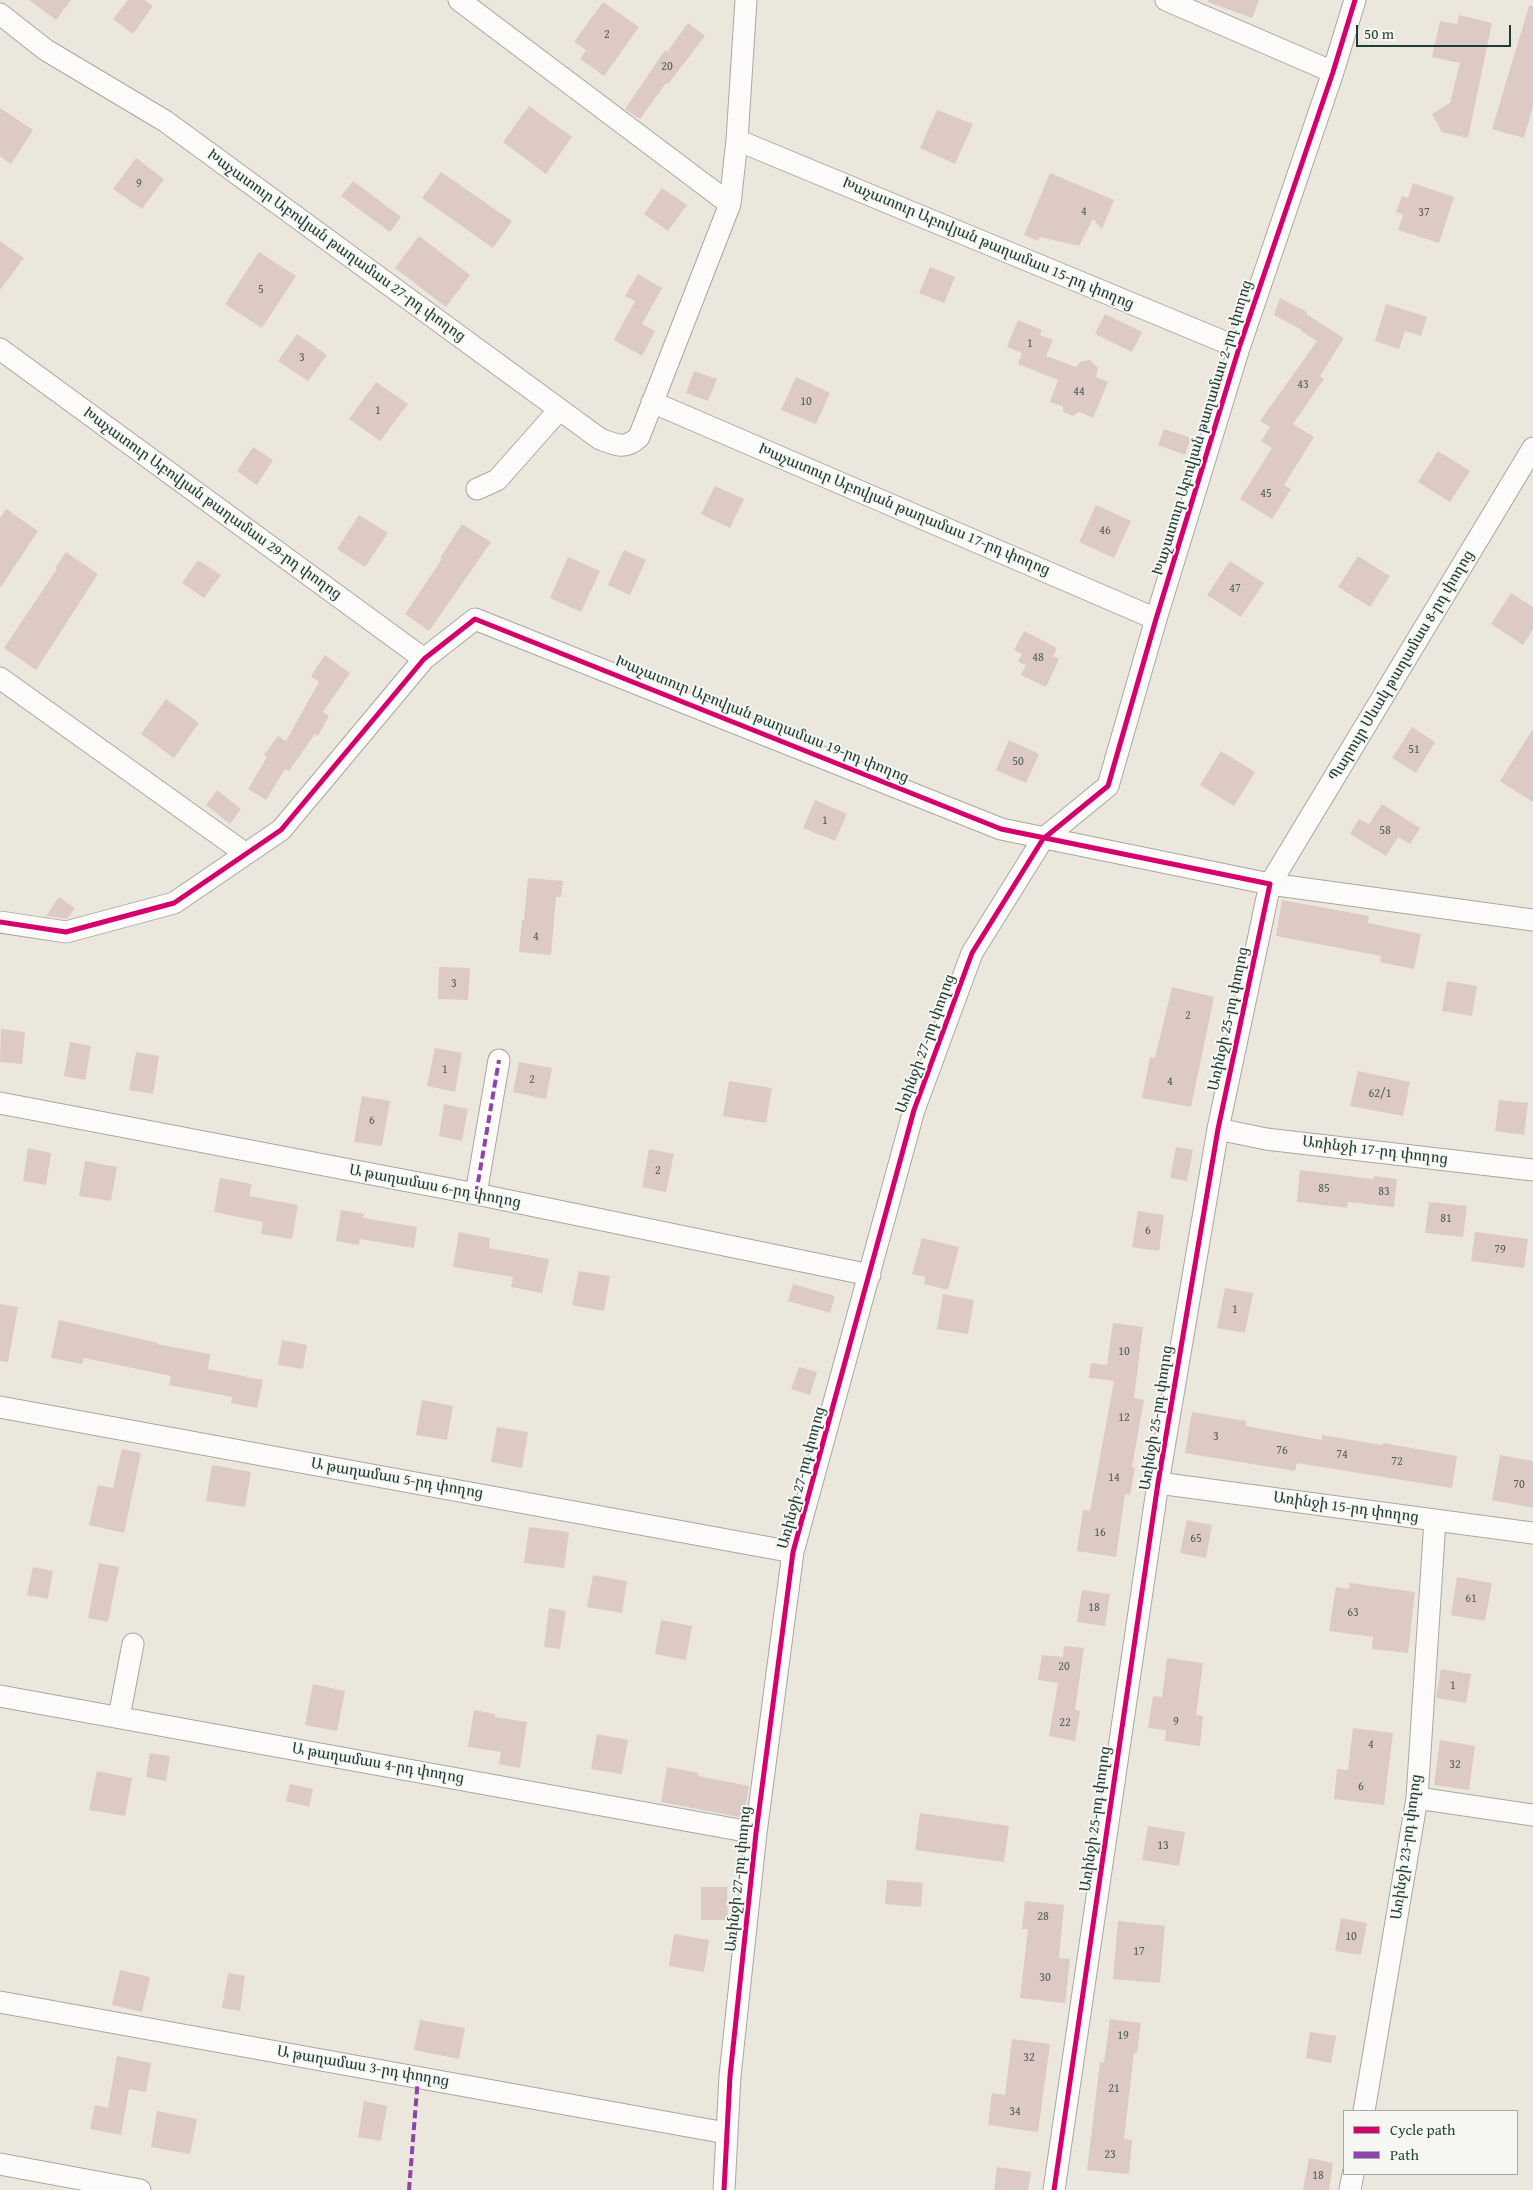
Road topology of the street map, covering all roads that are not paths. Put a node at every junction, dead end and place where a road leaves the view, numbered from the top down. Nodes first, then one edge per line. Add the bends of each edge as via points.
1 (459, 0) edge
2 (746, 0) edge
3 (1166, 0) edge
4 (1355, 0) edge
5 (0, 14) edge
6 (1333, 72) junction
7 (737, 140) junction
8 (730, 204) junction
9 (1239, 348) junction
10 (0, 349) edge
11 (652, 402) junction
12 (559, 410) junction
13 (1533, 448) edge
14 (477, 490) dead end
15 (1156, 619) junction
16 (424, 659) junction
17 (0, 678) edge
18 (1043, 839) junction
19 (246, 854) junction
20 (1270, 884) junction
21 (1533, 920) edge
22 (0, 922) edge
23 (499, 1060) dead end
24 (0, 1103) edge
25 (1218, 1128) junction
26 (1533, 1170) edge
27 (476, 1194) junction
28 (870, 1275) junction
29 (0, 1407) edge
30 (1158, 1483) junction
31 (1435, 1520) junction
32 (1533, 1533) edge
33 (794, 1552) junction
34 (134, 1644) dead end
35 (0, 1696) edge
36 (119, 1717) junction
37 (1417, 1798) junction
38 (1533, 1815) edge
39 (756, 1833) junction
40 (0, 2002) edge
41 (1364, 2110) edge
42 (726, 2133) junction
43 (0, 2164) edge
44 (1353, 2175) edge
45 (140, 2190) edge
46 (724, 2190) edge
47 (1054, 2190) edge
48 (1350, 2190) edge

1 - 8 street
2 - 7 street
3 - 6 street
4 - 6 street, Խաչատուր Աբովյան թաղամաս 2-րդ փողոց
5 - 12 street, Խաչատուր Աբովյան թաղամաս 27-րդ փողոց via 46,50 164,121
6 - 9 street, Խաչատուր Աբովյան թաղամաս 2-րդ փողոց
7 - 8 street
7 - 9 street, Խաչատուր Աբովյան թաղամաս 15-րդ փողոց
8 - 11 street
9 - 15 street, Խաչատուր Աբովյան թաղամաս 2-րդ փողոց
10 - 16 street, Խաչատուր Աբովյան թաղամաս 29-րդ փողոց
11 - 12 street, Խաչատուր Աբովյան թաղամաս 27-րդ փողոց via 639,437 630,445 617,446 600,439
11 - 15 street, Խաչատուր Աբովյան թաղամաս 17-րդ փողոց
12 - 14 street via 497,480
13 - 20 street, Պարույր Սևակ թաղամաս 8-րդ փողոց
15 - 18 street, Խաչատուր Աբովյան թաղամաս 2-րդ փողոց via 1108,786
16 - 18 street, Խաչատուր Աբովյան թաղամաս 19-րդ փողոց via 475,619 1001,829
16 - 19 street via 281,830
17 - 19 street
18 - 20 street
18 - 28 street, Առինջի 27-րդ փողոց via 972,953 914,1110
19 - 22 street via 174,903 66,932
20 - 21 street
20 - 25 street, Առինջի 25-րդ փողոց
23 - 27 street
24 - 27 street, Ա թաղամաս 6-րդ փողոց
25 - 26 street, Առինջի 17-րդ փողոց via 1266,1139
25 - 30 street, Առինջի 25-րդ փողոց
27 - 28 street, Ա թաղամաս 6-րդ փողոց
28 - 33 street, Առինջի 27-րդ փողոց
29 - 33 street, Ա թաղամաս 5-րդ փողոց
30 - 31 street, Առինջի 15-րդ փողոց
30 - 47 street, Առինջի 25-րդ փողոց
31 - 32 street, Առինջի 15-րդ փողոց
31 - 37 street, Առինջի 23-րդ փողոց
33 - 39 street, Առինջի 27-րդ փողոց
34 - 36 street
35 - 36 street, Ա թաղամաս 4-րդ փողոց
36 - 39 street, Ա թաղամաս 4-րդ փողոց
37 - 38 street
37 - 41 street, Առինջի 23-րդ փողոց
39 - 42 street, Առինջի 27-րդ փողոց
40 - 42 street, Ա թաղամաս 3-րդ փողոց
42 - 46 street, Առինջի 27-րդ փողոց
43 - 45 street
44 - 48 street

